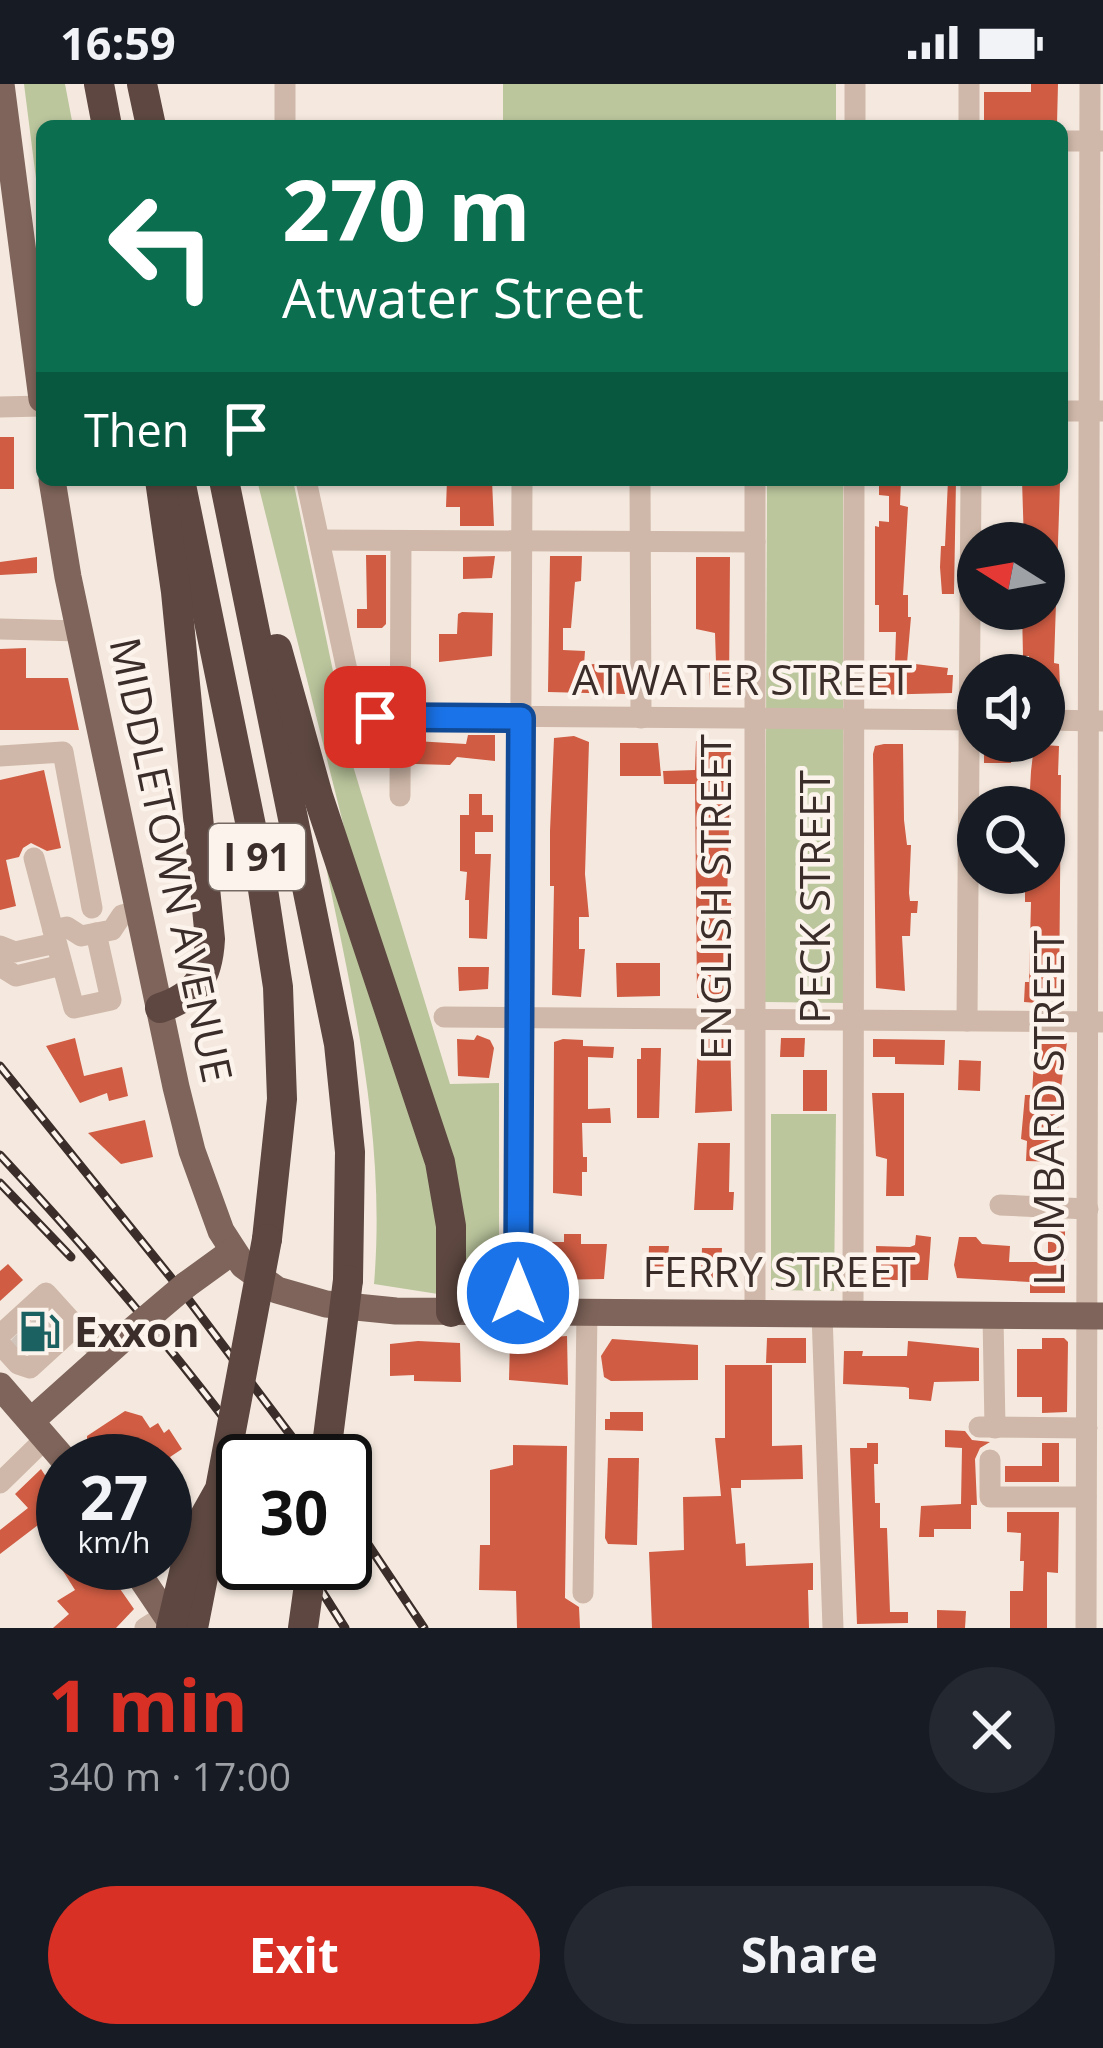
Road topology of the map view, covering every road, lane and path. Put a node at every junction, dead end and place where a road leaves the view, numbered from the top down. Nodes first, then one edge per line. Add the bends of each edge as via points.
1 (2, 84) edge
2 (99, 84) edge
3 (142, 84) edge
4 (285, 84) edge
5 (855, 84) edge
6 (969, 84) edge
7 (1090, 84) edge
8 (106, 120) edge
9 (150, 120) edge
10 (285, 120) edge
11 (855, 120) edge
12 (969, 120) edge
13 (1097, 141) edge
14 (8, 193) edge
15 (36, 366) edge
16 (36, 403) edge
17 (0, 406) edge
18 (1096, 411) edge
19 (53, 486) edge
20 (161, 486) edge
21 (181, 486) edge
22 (225, 486) edge
23 (307, 486) edge
24 (522, 486) edge
25 (640, 486) edge
26 (755, 486) edge
27 (854, 486) edge
28 (971, 486) edge
29 (319, 540) junction
30 (400, 541) junction
31 (521, 541) junction
32 (640, 542) junction
33 (755, 542) junction
34 (251, 611) junction
35 (0, 629) edge
36 (80, 631) junction
37 (972, 654) edge
38 (400, 717) junction
39 (521, 718) junction
40 (641, 718) junction
41 (755, 719) junction
42 (854, 720) junction
43 (957, 720) edge
44 (1065, 720) edge
45 (1096, 721) edge
46 (0, 756) edge
47 (972, 762) edge
48 (400, 796) dead end
49 (34, 858) dead end
50 (92, 908) junction
51 (131, 913) junction
52 (96, 933) junction
53 (59, 941) junction
54 (0, 946) edge
55 (0, 966) edge
56 (160, 1008) junction
57 (444, 1017) dead end
58 (519, 1018) junction
59 (755, 1020) junction
60 (854, 1020) junction
61 (967, 1021) junction
62 (1096, 1022) edge
63 (1000, 1204) dead end
64 (1088, 1209) junction
65 (232, 1251) junction
66 (451, 1312) junction
67 (518, 1313) junction
68 (587, 1313) junction
69 (755, 1313) junction
70 (822, 1314) junction
71 (853, 1315) junction
72 (993, 1316) junction
73 (1095, 1316) edge
74 (7, 1335) edge
75 (63, 1335) junction
76 (104, 1357) junction
77 (0, 1386) edge
78 (1087, 1428) junction
79 (38, 1429) junction
80 (42, 1434) edge
81 (328, 1434) edge
82 (990, 1460) dead end
83 (0, 1483) edge
84 (1086, 1497) junction
85 (148, 1590) edge
86 (308, 1590) edge
87 (583, 1593) dead end
88 (1092, 1614) edge
89 (170, 1626) edge
90 (303, 1628) edge
91 (833, 1628) edge

1 - 14 main road
2 - 8 highway
3 - 9 highway
4 - 10 street
5 - 11 street
6 - 12 street
7 - 13 street, LOMBARD STREET
13 - 18 street, LOMBARD STREET
14 - 15 main road
16 - 17 street
18 - 45 street, LOMBARD STREET
19 - 36 main road, MIDDLETOWN AVENUE
20 - 56 highway via 210,927 198,987
21 - 89 highway, I 91, bridge via 263,885 278,987 281,1112 267,1240 220,1489 192,1539
22 - 34 highway, I 91
23 - 29 street
24 - 31 street
25 - 32 street
26 - 33 street, ENGLISH STREET
27 - 42 street, PECK STREET
28 - 37 street
29 - 30 street
29 - 38 street, ATWATER STREET via 353,698 375,717
30 - 31 street
30 - 38 street
31 - 32 street
31 - 39 street
32 - 33 street
32 - 40 street
33 - 41 street, ENGLISH STREET
34 - 66 highway via 279,653 440,1162 451,1226
34 - 81 highway, I 91, bridge via 339,1044 350,1166 348,1280
35 - 36 street
36 - 51 main road, MIDDLETOWN AVENUE
38 - 39 street, ATWATER STREET
38 - 48 street
39 - 40 street, ATWATER STREET
39 - 58 street
40 - 41 street, ATWATER STREET
41 - 42 street, ATWATER STREET
41 - 59 street, ENGLISH STREET
42 - 43 street, ATWATER STREET
42 - 60 street, PECK STREET
44 - 45 street
45 - 62 street, LOMBARD STREET
46 - 50 street via 64,752
47 - 61 street
49 - 53 street
50 - 51 street
50 - 53 street via 75,913
51 - 52 street
51 - 56 main road, MIDDLETOWN AVENUE
52 - 53 street
52 - 53 street via 111,1000 74,1008
53 - 54 street via 15,952
53 - 55 street via 16,976
56 - 65 main road, MIDDLETOWN AVENUE via 192,1151
57 - 58 street
58 - 59 street
58 - 67 street
59 - 60 street
59 - 69 street, ENGLISH STREET
60 - 61 street
60 - 71 street, PECK STREET
61 - 62 street
62 - 64 street, LOMBARD STREET
63 - 64 street
64 - 73 street, LOMBARD STREET
65 - 66 main road, FERRY STREET via 260,1280 298,1298
65 - 76 main road, bridge
66 - 67 main road, FERRY STREET
67 - 68 main road, FERRY STREET
68 - 69 main road, FERRY STREET
68 - 87 street
69 - 70 main road, FERRY STREET
70 - 71 main road, FERRY STREET
70 - 91 street
71 - 72 main road, FERRY STREET
72 - 73 main road, FERRY STREET
72 - 78 street via 987,1428
73 - 78 street, LOMBARD STREET
74 - 75 street via 30,1368
74 - 75 street via 46,1293
75 - 76 street
76 - 79 main road
77 - 79 main road
78 - 84 street, LOMBARD STREET
79 - 80 main road
79 - 83 street
82 - 84 street via 990,1497
84 - 88 street, LOMBARD STREET
85 - 89 main road
86 - 90 highway, bridge

